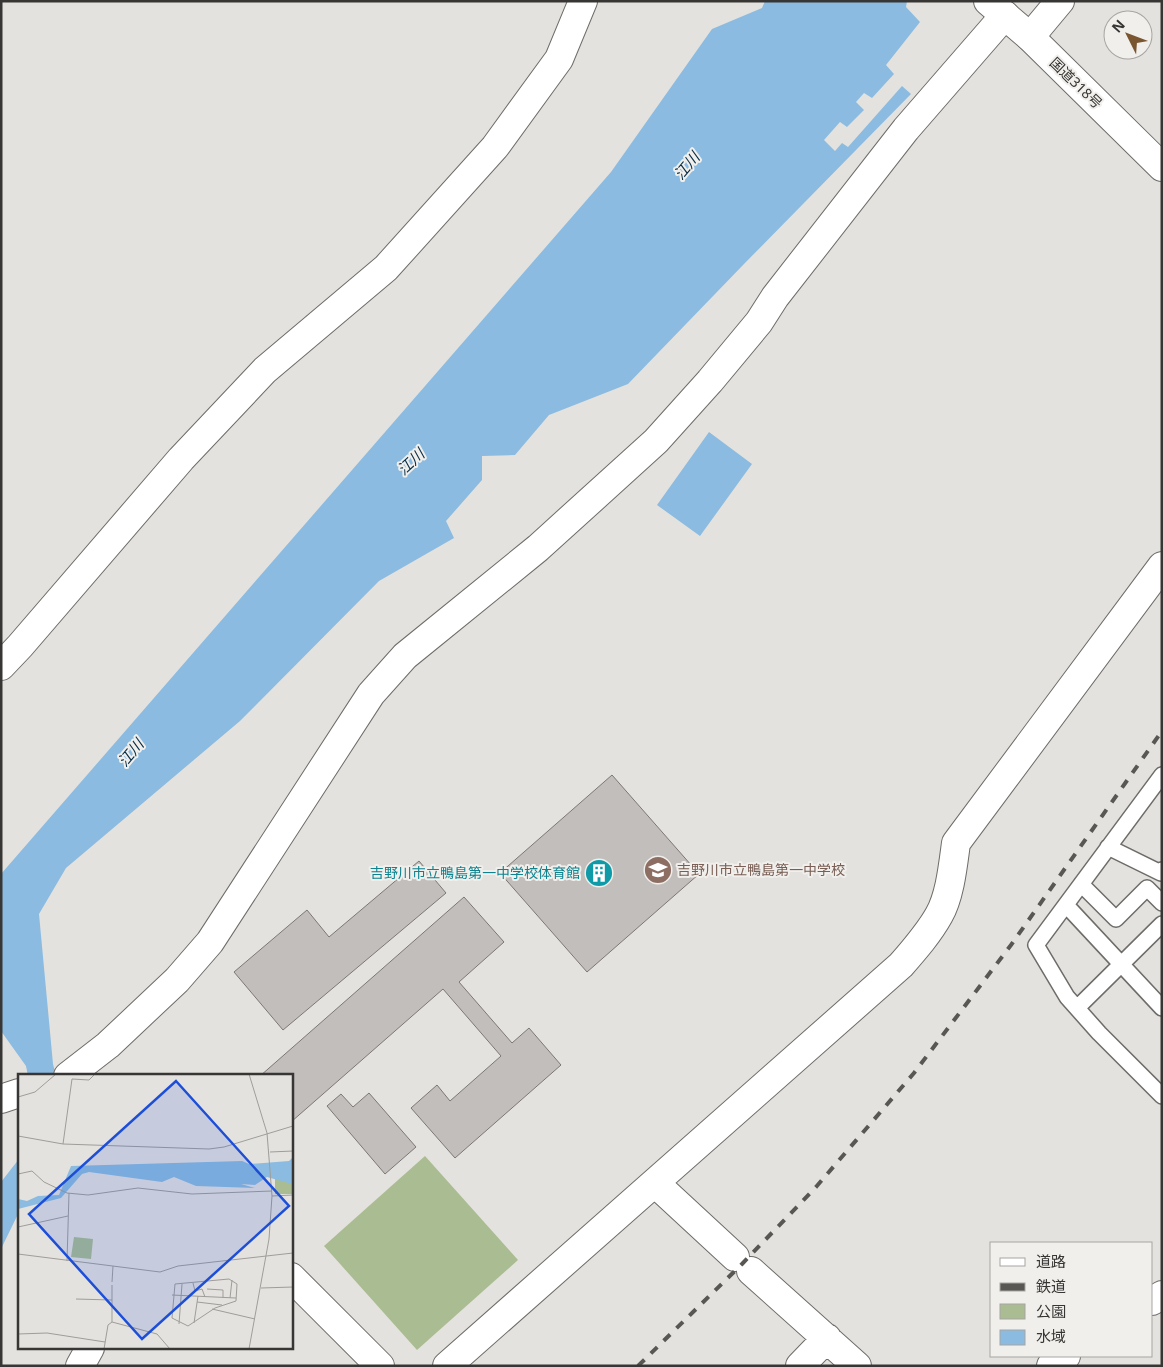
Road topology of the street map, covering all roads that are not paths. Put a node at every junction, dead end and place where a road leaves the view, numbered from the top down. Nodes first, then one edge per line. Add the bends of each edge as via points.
1 (583, 1) edge
2 (1060, 1) edge
3 (997, 8) edge
4 (1030, 37) junction
5 (1162, 167) edge
6 (1162, 566) edge
7 (1, 666) edge
8 (1162, 775) edge
9 (1108, 847) junction
10 (1162, 870) edge
11 (1082, 884) junction
12 (1162, 903) edge
13 (1066, 905) junction
14 (1162, 924) edge
15 (1122, 964) junction
16 (1077, 1008) junction
17 (1162, 1008) edge
18 (80, 1073) edge
19 (1162, 1096) edge
20 (655, 1183) junction
21 (292, 1278) edge
22 (827, 1338) junction
23 (89, 1350) edge
24 (1064, 1357) edge
25 (80, 1366) edge
26 (380, 1366) edge
27 (447, 1366) edge
28 (800, 1366) edge
29 (857, 1366) edge
30 (1051, 1366) edge

1 - 7 main road via 559,59 495,147 386,268 265,370 181,459
2 - 4 main road
3 - 4 main road, 国道318号
3 - 18 main road via 759,322 656,441 538,548 405,656 371,694 210,942 170,986
4 - 5 main road, 国道318号
6 - 20 main road via 956,843 950,881 940,914 923,940 901,965
8 - 9 lane
9 - 10 lane via 1161,873
9 - 11 lane
11 - 12 lane via 1116,919 1147,888
11 - 13 lane
13 - 15 lane
13 - 16 lane via 1036,945
14 - 15 lane
15 - 16 lane
15 - 17 lane
16 - 19 lane
20 - 22 main road
20 - 27 main road
21 - 26 main road
22 - 28 main road
22 - 29 main road
23 - 25 main road
24 - 30 main road

